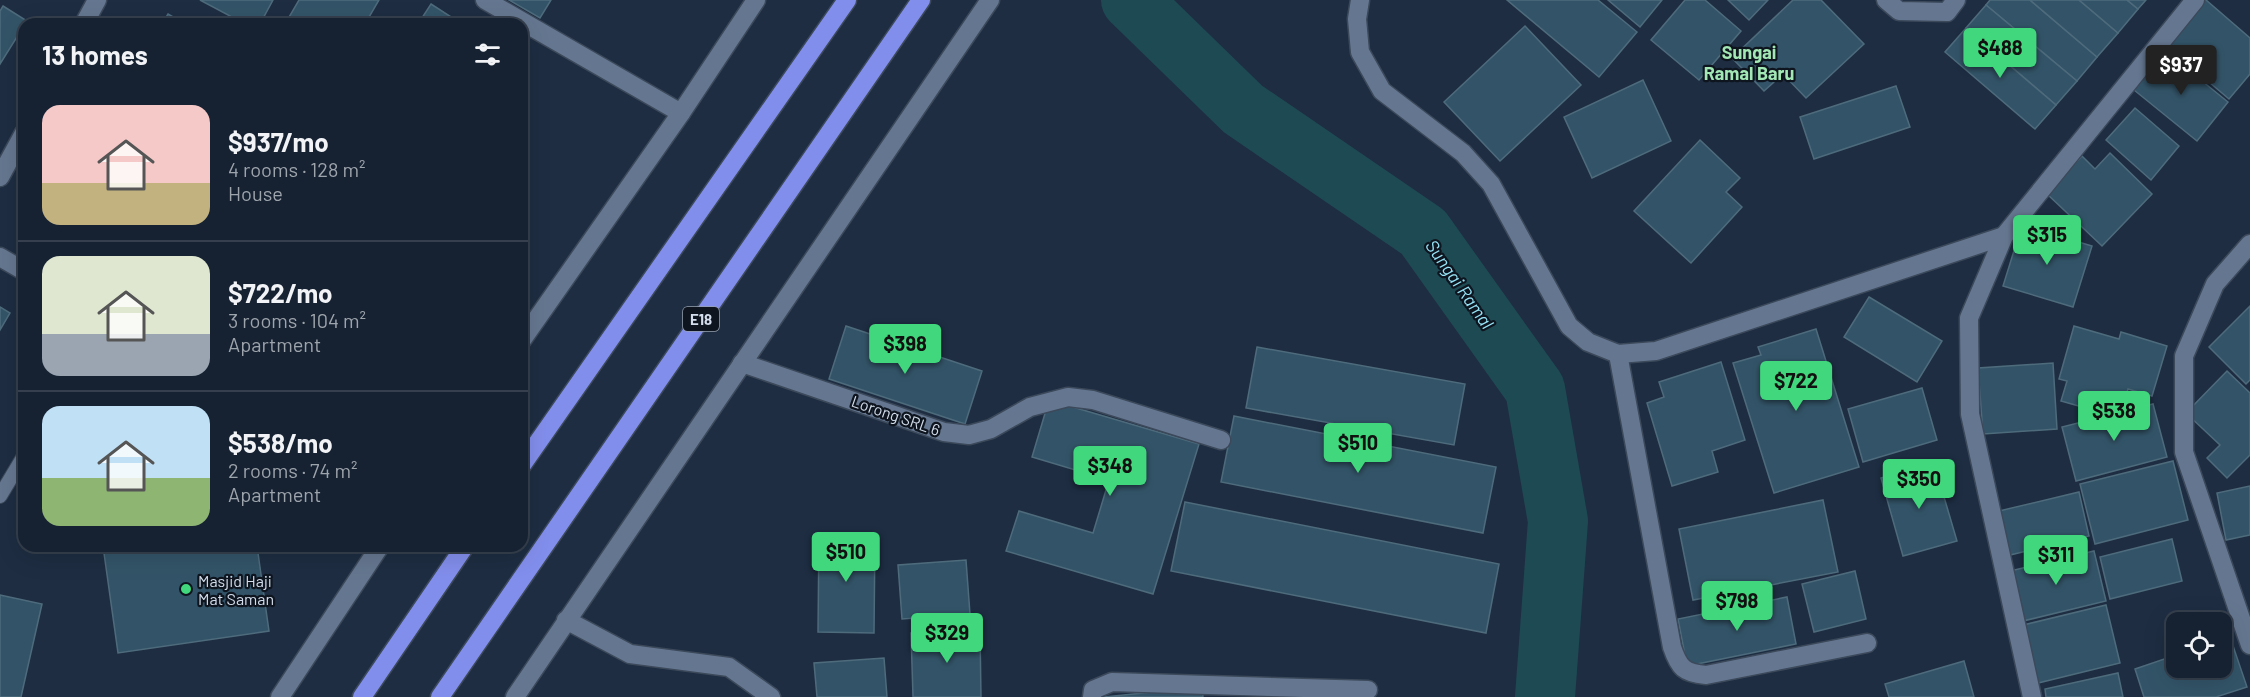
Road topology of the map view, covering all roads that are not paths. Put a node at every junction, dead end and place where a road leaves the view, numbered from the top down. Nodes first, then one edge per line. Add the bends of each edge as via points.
1 (97, 0) edge
2 (484, 0) edge
3 (756, 0) edge
4 (847, 0) edge
5 (921, 0) edge
6 (1359, 0) edge
7 (1886, 0) edge
8 (1956, 0) edge
9 (2195, 0) edge
10 (987, 1) edge
11 (87, 18) edge
12 (515, 18) edge
13 (528, 25) edge
14 (681, 113) junction
15 (18, 144) edge
16 (0, 177) edge
17 (2004, 236) junction
18 (2247, 254) edge
19 (0, 257) edge
20 (18, 268) edge
21 (528, 331) edge
22 (1618, 354) junction
23 (742, 363) junction
24 (1221, 440) dead end
25 (528, 456) edge
26 (18, 466) edge
27 (0, 496) edge
28 (376, 552) edge
29 (461, 552) edge
30 (566, 620) junction
31 (1866, 643) dead end
32 (2250, 645) edge
33 (1368, 690) dead end
34 (280, 697) edge
35 (362, 697) edge
36 (441, 697) edge
37 (515, 697) edge
38 (771, 697) edge
39 (1092, 697) edge
40 (2032, 697) edge

1 - 11 street
2 - 12 street
3 - 14 street
4 - 25 highway
5 - 36 highway, E18
6 - 22 street via 1360,52 1382,91 1463,153 1491,184 1569,326 1588,342
7 - 8 street via 1899,11 1947,12
9 - 17 street
10 - 23 street
13 - 14 street
14 - 21 street
15 - 16 street
17 - 22 street via 1656,351
17 - 40 street via 1970,318 1970,414
18 - 32 street via 2216,284 2184,356 2184,452
19 - 20 street
22 - 31 street via 1677,663 1690,673 1706,675
23 - 24 street, Lorong SRL 6 via 944,432 969,435 991,429 1030,407 1068,397 1093,400
23 - 30 street
26 - 27 lane
28 - 34 street
29 - 35 highway
30 - 37 street
30 - 38 street via 630,654 729,667
33 - 39 street via 1112,682 1093,690

